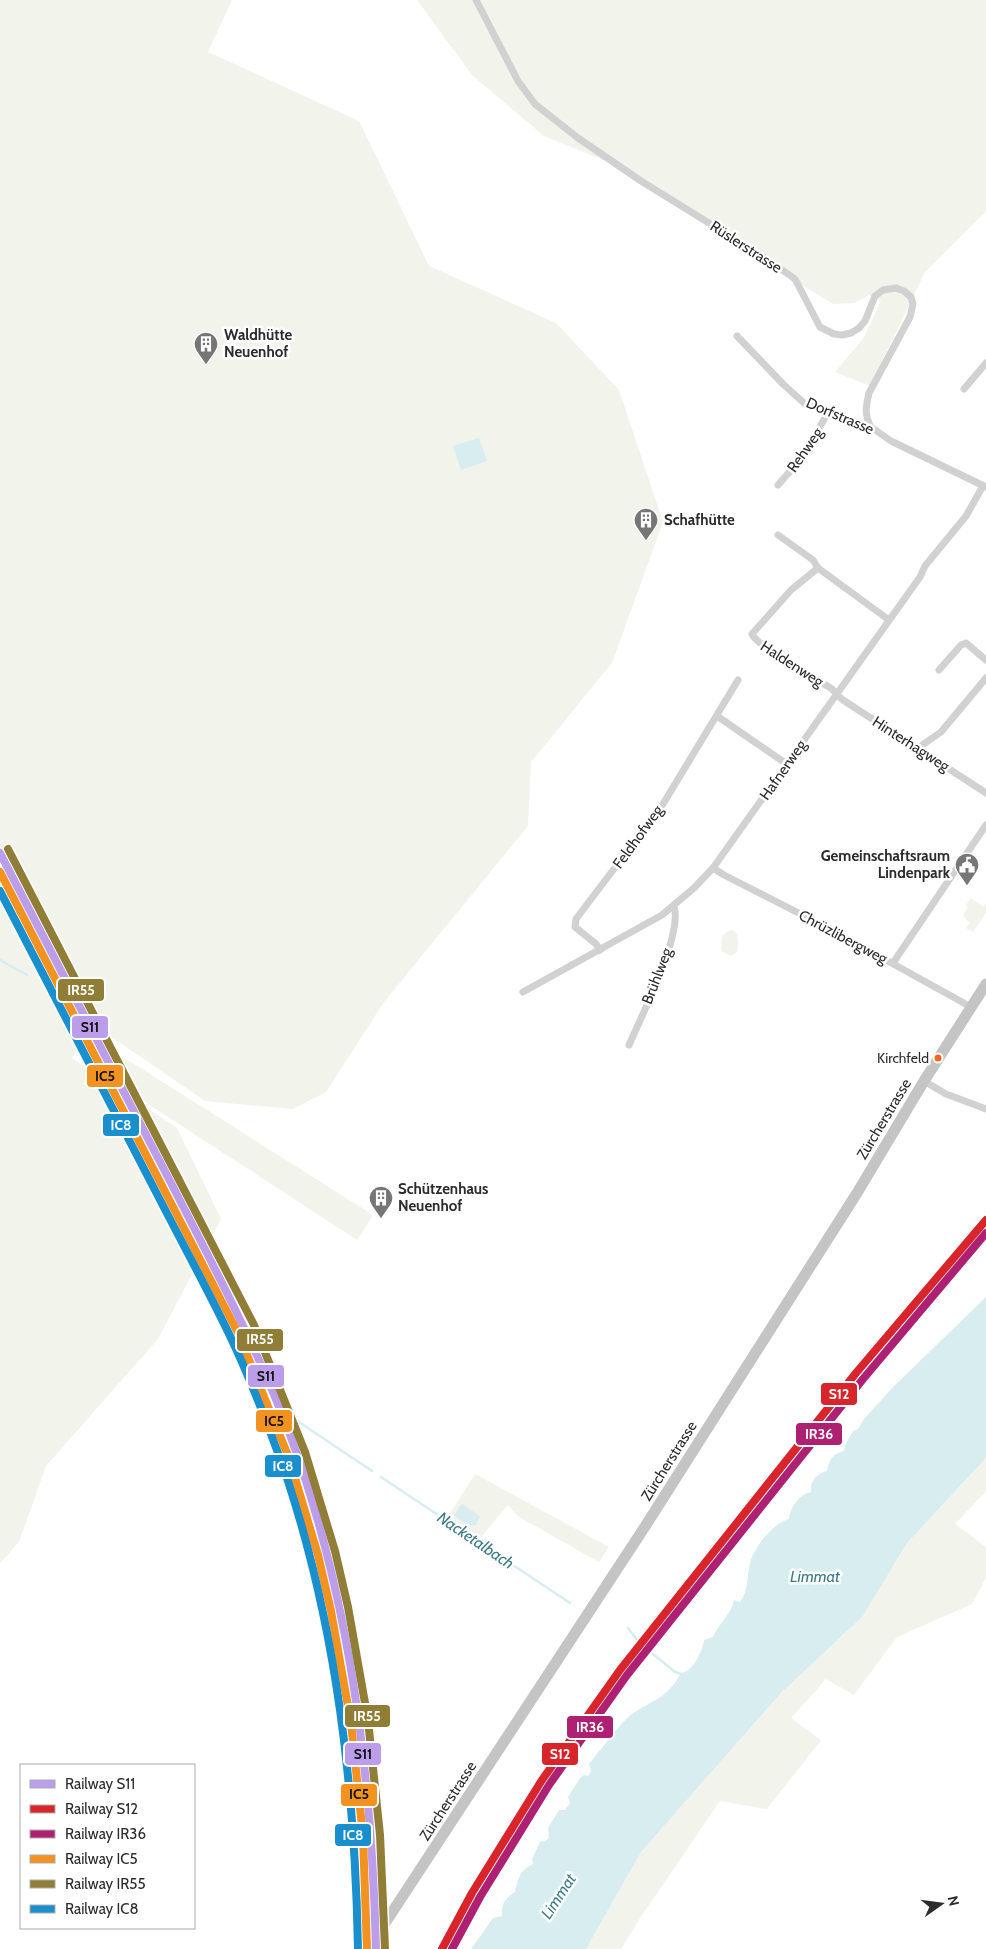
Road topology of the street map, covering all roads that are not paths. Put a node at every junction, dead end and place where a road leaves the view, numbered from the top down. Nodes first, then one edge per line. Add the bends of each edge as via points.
1 (476, 0) edge
2 (737, 336) dead end
3 (986, 362) edge
4 (964, 389) dead end
5 (828, 413) junction
6 (871, 427) junction
7 (778, 485) dead end
8 (985, 486) edge
9 (778, 535) dead end
10 (818, 568) junction
11 (889, 620) junction
12 (986, 660) edge
13 (939, 670) dead end
14 (986, 678) edge
15 (738, 680) dead end
16 (836, 694) junction
17 (716, 716) junction
18 (918, 748) junction
19 (788, 765) junction
20 (986, 793) edge
21 (986, 825) edge
22 (713, 868) junction
23 (674, 906) junction
24 (600, 950) junction
25 (892, 963) junction
26 (986, 984) edge
27 (523, 992) dead end
28 (971, 1008) junction
29 (629, 1045) dead end
30 (924, 1081) junction
31 (986, 1109) edge
32 (368, 1949) edge

1 - 6 street, Rüslerstrasse via 518,81 535,104 641,181 795,279 820,327 834,334 851,333 865,321 875,296 883,290 896,288 910,297 913,304 910,317 869,393 866,418
2 - 5 street, Dorfstrasse via 805,404
3 - 4 street
5 - 6 street, Dorfstrasse
5 - 7 street, Rehweg via 800,460
6 - 8 street, Dorfstrasse via 906,449
8 - 11 street, Hafnerweg
9 - 10 street via 813,560
10 - 11 street
10 - 16 street, Haldenweg via 791,590 752,634 764,647
11 - 16 street, Hafnerweg
12 - 13 street via 966,643
14 - 18 street via 941,732
15 - 17 street, Feldhofweg
16 - 18 street, Hinterhagweg
16 - 19 street, Hafnerweg
17 - 19 street
17 - 24 street, Feldhofweg via 662,804 576,919 575,927
18 - 20 street, Hinterhagweg
19 - 22 street, Hafnerweg
21 - 25 street
22 - 23 street, Hafnerweg
22 - 25 street, Chrüzlibergweg
23 - 24 street, Hafnerweg
23 - 29 street, Brühlweg via 673,936
24 - 27 street, Hafnerweg
25 - 28 street, Chrüzlibergweg
26 - 28 main road, Zürcherstrasse
28 - 30 main road, Zürcherstrasse
30 - 31 street
30 - 32 main road, Zürcherstrasse via 860,1188 646,1525

